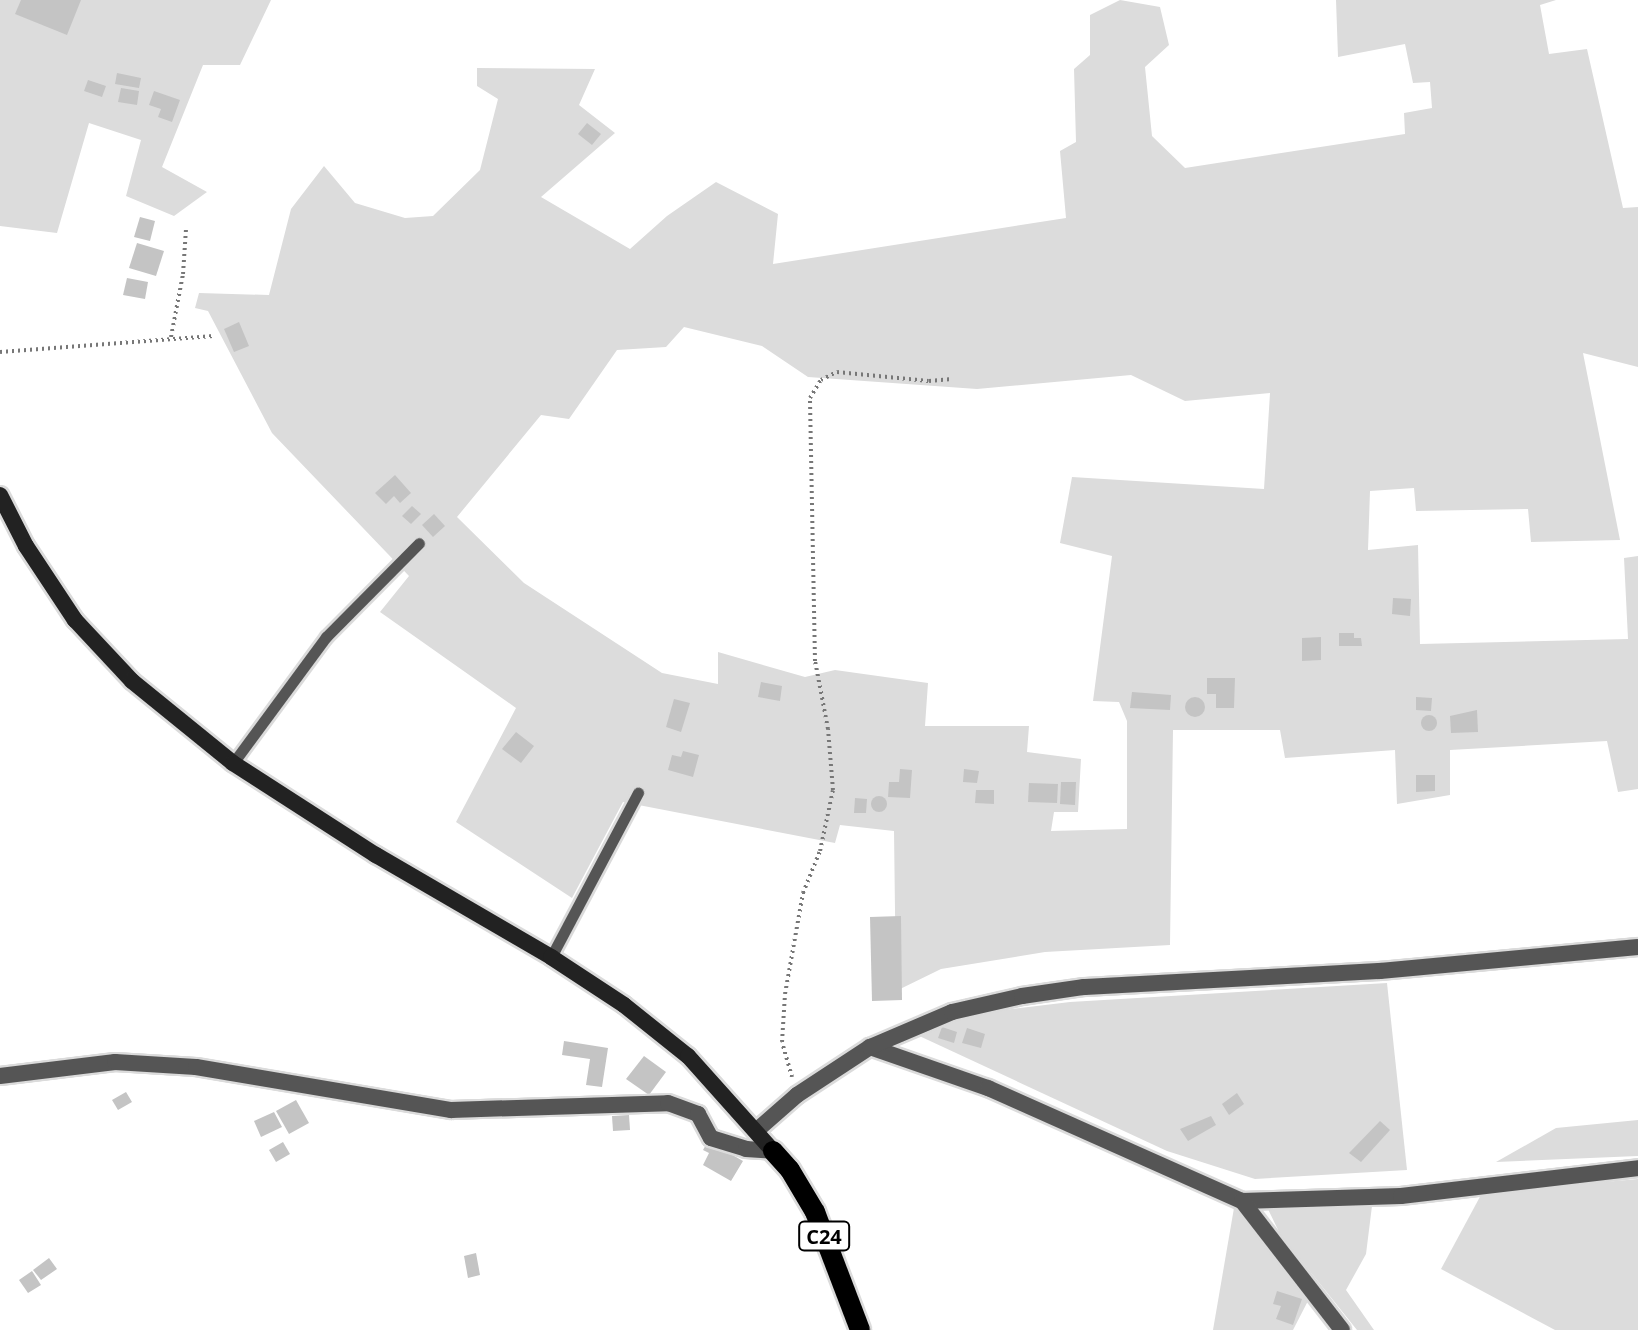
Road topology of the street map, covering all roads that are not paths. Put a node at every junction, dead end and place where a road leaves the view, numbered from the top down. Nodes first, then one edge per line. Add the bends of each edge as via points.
1 (0, 495) edge
2 (419, 543) dead end
3 (233, 763) junction
4 (638, 793) dead end
5 (1638, 947) edge
6 (551, 957) junction
7 (870, 1047) junction
8 (0, 1076) edge
9 (756, 1131) junction
10 (773, 1151) junction
11 (1638, 1168) edge
12 (1242, 1201) junction
13 (860, 1330) edge
14 (1342, 1330) edge

1 - 3 main road, C24 via 75,620 132,681
2 - 3 lane via 326,637
3 - 6 main road, C24 via 376,855
4 - 6 lane
5 - 7 street via 1380,971 1053,991 952,1012
6 - 9 main road, C24 via 688,1056
7 - 9 street via 797,1095
7 - 12 street via 988,1088
8 - 10 street via 115,1062 196,1067 451,1110 668,1103 698,1114 711,1138
9 - 10 main road, C24
10 - 13 main road, C24 via 815,1212
11 - 12 street via 1401,1196
12 - 14 street

